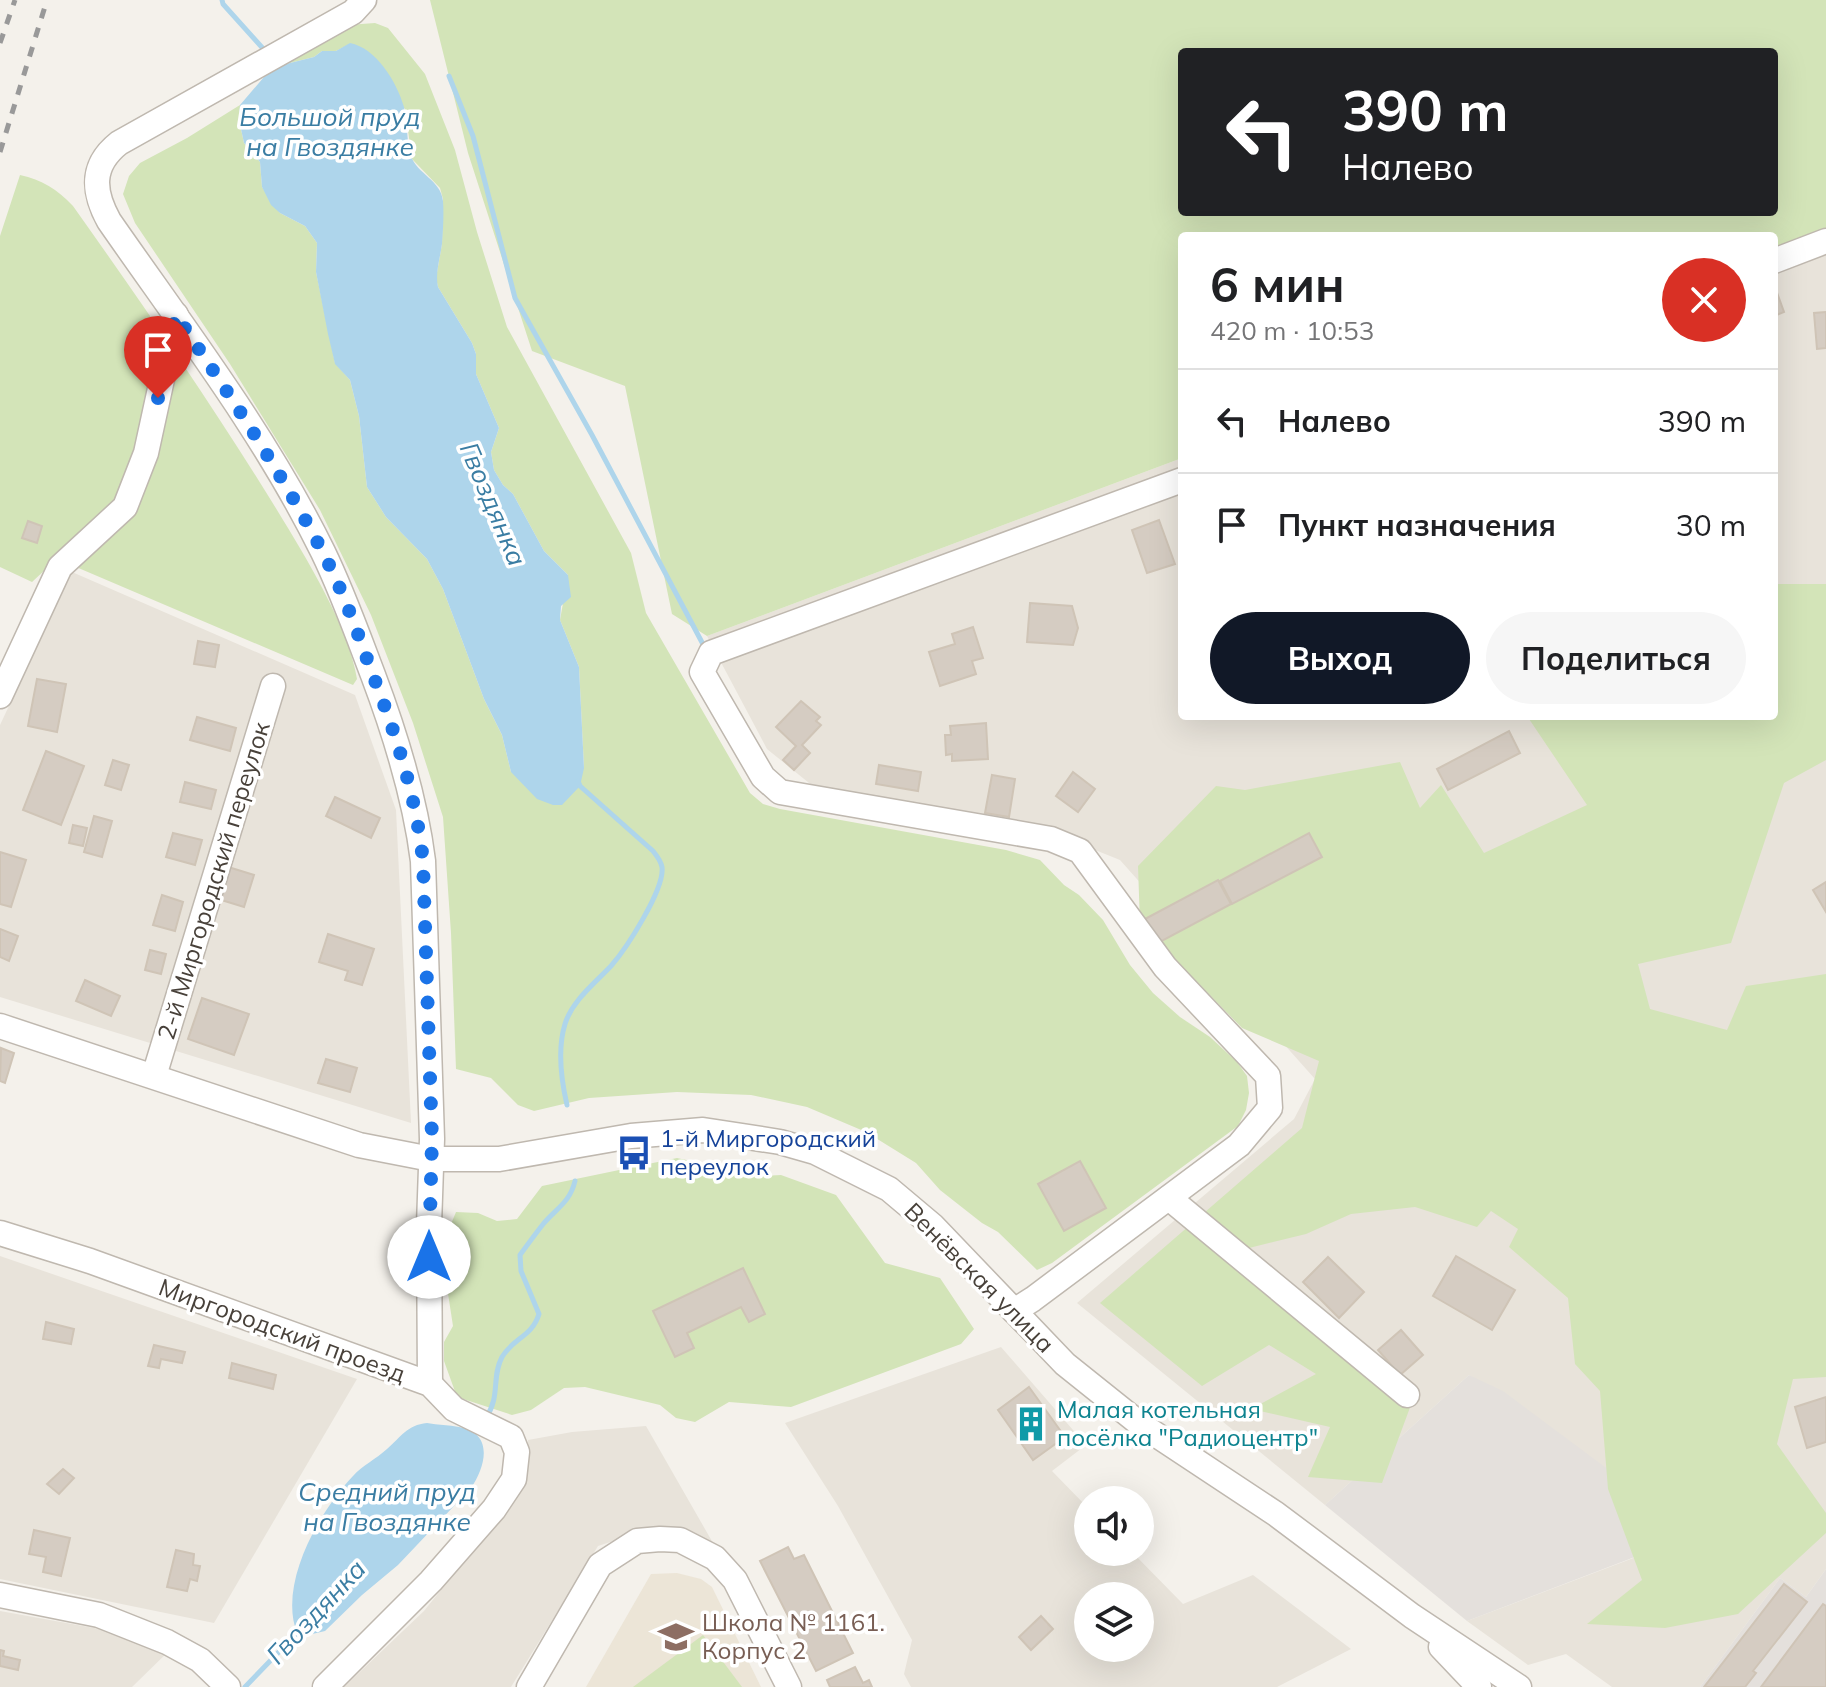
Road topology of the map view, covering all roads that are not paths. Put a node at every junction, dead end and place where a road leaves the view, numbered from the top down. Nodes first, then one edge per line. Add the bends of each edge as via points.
1 (364, 0) edge
2 (1826, 241) edge
3 (1778, 259) edge
4 (176, 315) junction
5 (1178, 481) edge
6 (273, 686) dead end
7 (0, 696) edge
8 (0, 1026) edge
9 (154, 1076) junction
10 (431, 1159) junction
11 (1169, 1198) junction
12 (0, 1233) edge
13 (1014, 1311) junction
14 (430, 1384) junction
15 (1407, 1395) dead end
16 (0, 1595) edge
17 (1412, 1616) junction
18 (228, 1687) edge
19 (325, 1687) edge
20 (529, 1687) edge
21 (789, 1687) edge
22 (1479, 1687) edge
23 (1519, 1687) edge

1 - 4 street via 353,12 119,143 102,161 99,203
2 - 3 street
4 - 7 street via 146,453 125,507 60,567
4 - 10 street via 237,405 323,551 408,776 423,861
5 - 11 street via 711,653 702,672 763,777 780,792 1051,839 1080,851 1165,967 1268,1076 1270,1108 1239,1145
6 - 9 street, 2-й Миргородский переулок
8 - 9 street
9 - 10 street via 359,1145
10 - 13 street, Венёвская улица via 511,1157 670,1131 780,1142 815,1152 889,1189 933,1226
10 - 14 street
11 - 13 street
11 - 15 street
12 - 14 street, Миргородский проезд
13 - 17 street, Венёвская улица via 1065,1364 1140,1424 1276,1514
14 - 19 street, Миргородский проезд via 454,1409 511,1437 517,1452 514,1479 431,1581
16 - 18 street via 99,1615 167,1642 200,1660
17 - 22 street, Венёвская улица
17 - 23 street, Венёвская улица
20 - 21 street via 600,1565 637,1541 660,1539 680,1540 715,1558 735,1580

